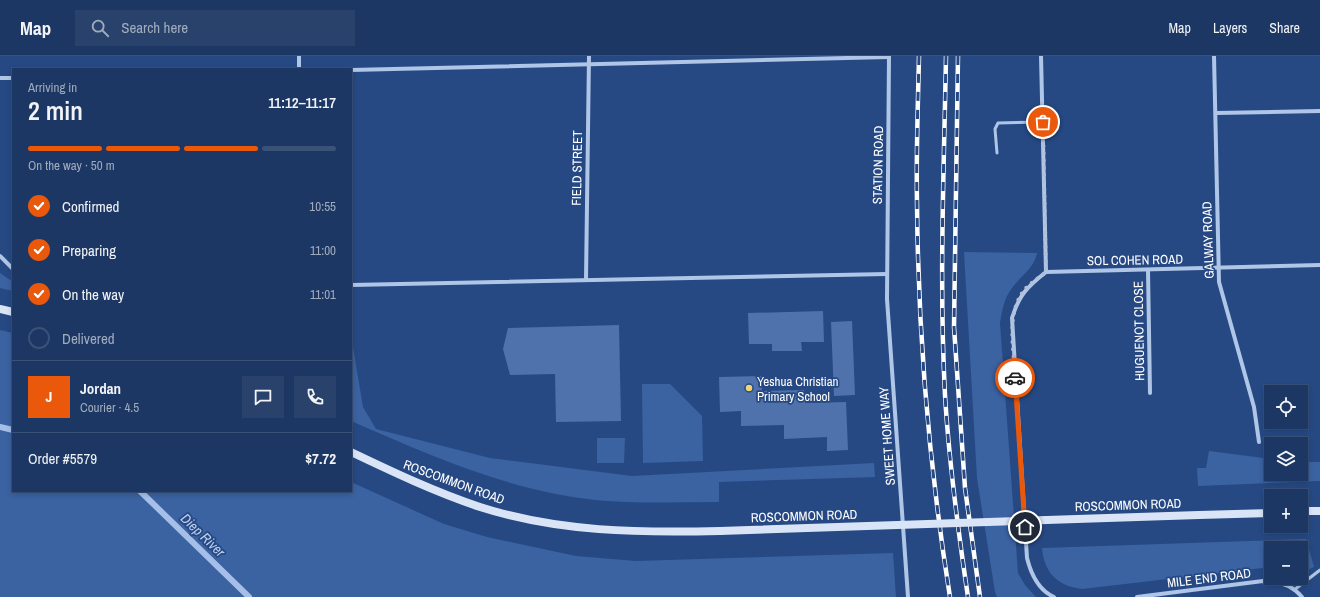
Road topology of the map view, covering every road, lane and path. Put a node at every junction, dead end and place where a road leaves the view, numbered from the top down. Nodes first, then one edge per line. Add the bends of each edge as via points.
1 (299, 56) edge
2 (589, 56) edge
3 (1041, 56) edge
4 (1214, 56) edge
5 (889, 57) edge
6 (589, 64) junction
7 (298, 68) edge
8 (352, 70) edge
9 (0, 78) edge
10 (12, 78) edge
11 (1320, 110) edge
12 (1216, 113) junction
13 (1043, 122) junction
14 (997, 154) dead end
15 (0, 256) edge
16 (1320, 265) edge
17 (12, 268) edge
18 (1217, 268) junction
19 (1148, 270) junction
20 (1046, 272) junction
21 (887, 274) junction
22 (586, 280) junction
23 (352, 285) edge
24 (0, 309) edge
25 (12, 312) edge
26 (1150, 393) dead end
27 (1259, 442) dead end
28 (352, 452) edge
29 (1320, 511) edge
30 (1308, 512) edge
31 (1264, 513) edge
32 (1320, 570) edge
33 (1294, 590) junction
34 (908, 597) edge
35 (1054, 597) edge
36 (1137, 597) edge
37 (1302, 597) edge

1 - 7 street
2 - 6 street, FIELD STREET
3 - 13 street
4 - 12 street, GALWAY ROAD
5 - 6 street
5 - 21 street, STATION ROAD
6 - 8 street
6 - 22 street, FIELD STREET
9 - 10 street
11 - 12 street
12 - 18 street, GALWAY ROAD
13 - 14 lane via 998,123 995,129
13 - 20 street
15 - 17 street
16 - 18 street, SOL COHEN ROAD
18 - 19 street, SOL COHEN ROAD
18 - 27 street, GALWAY ROAD via 1254,407
19 - 20 street, SOL COHEN ROAD
19 - 26 street, HUGUENOT CLOSE
20 - 35 street via 1027,287 1016,303 1012,318 1027,558 1031,573 1039,586
21 - 22 street
21 - 34 street, SWEET HOME WAY
22 - 23 street
24 - 25 street
28 - 31 street, ROSCOMMON ROAD, bridge via 480,507 560,525 608,531 720,531
29 - 30 street
32 - 33 lane
33 - 36 street, MILE END ROAD via 1275,581 1263,581
33 - 37 street, MILE END ROAD

